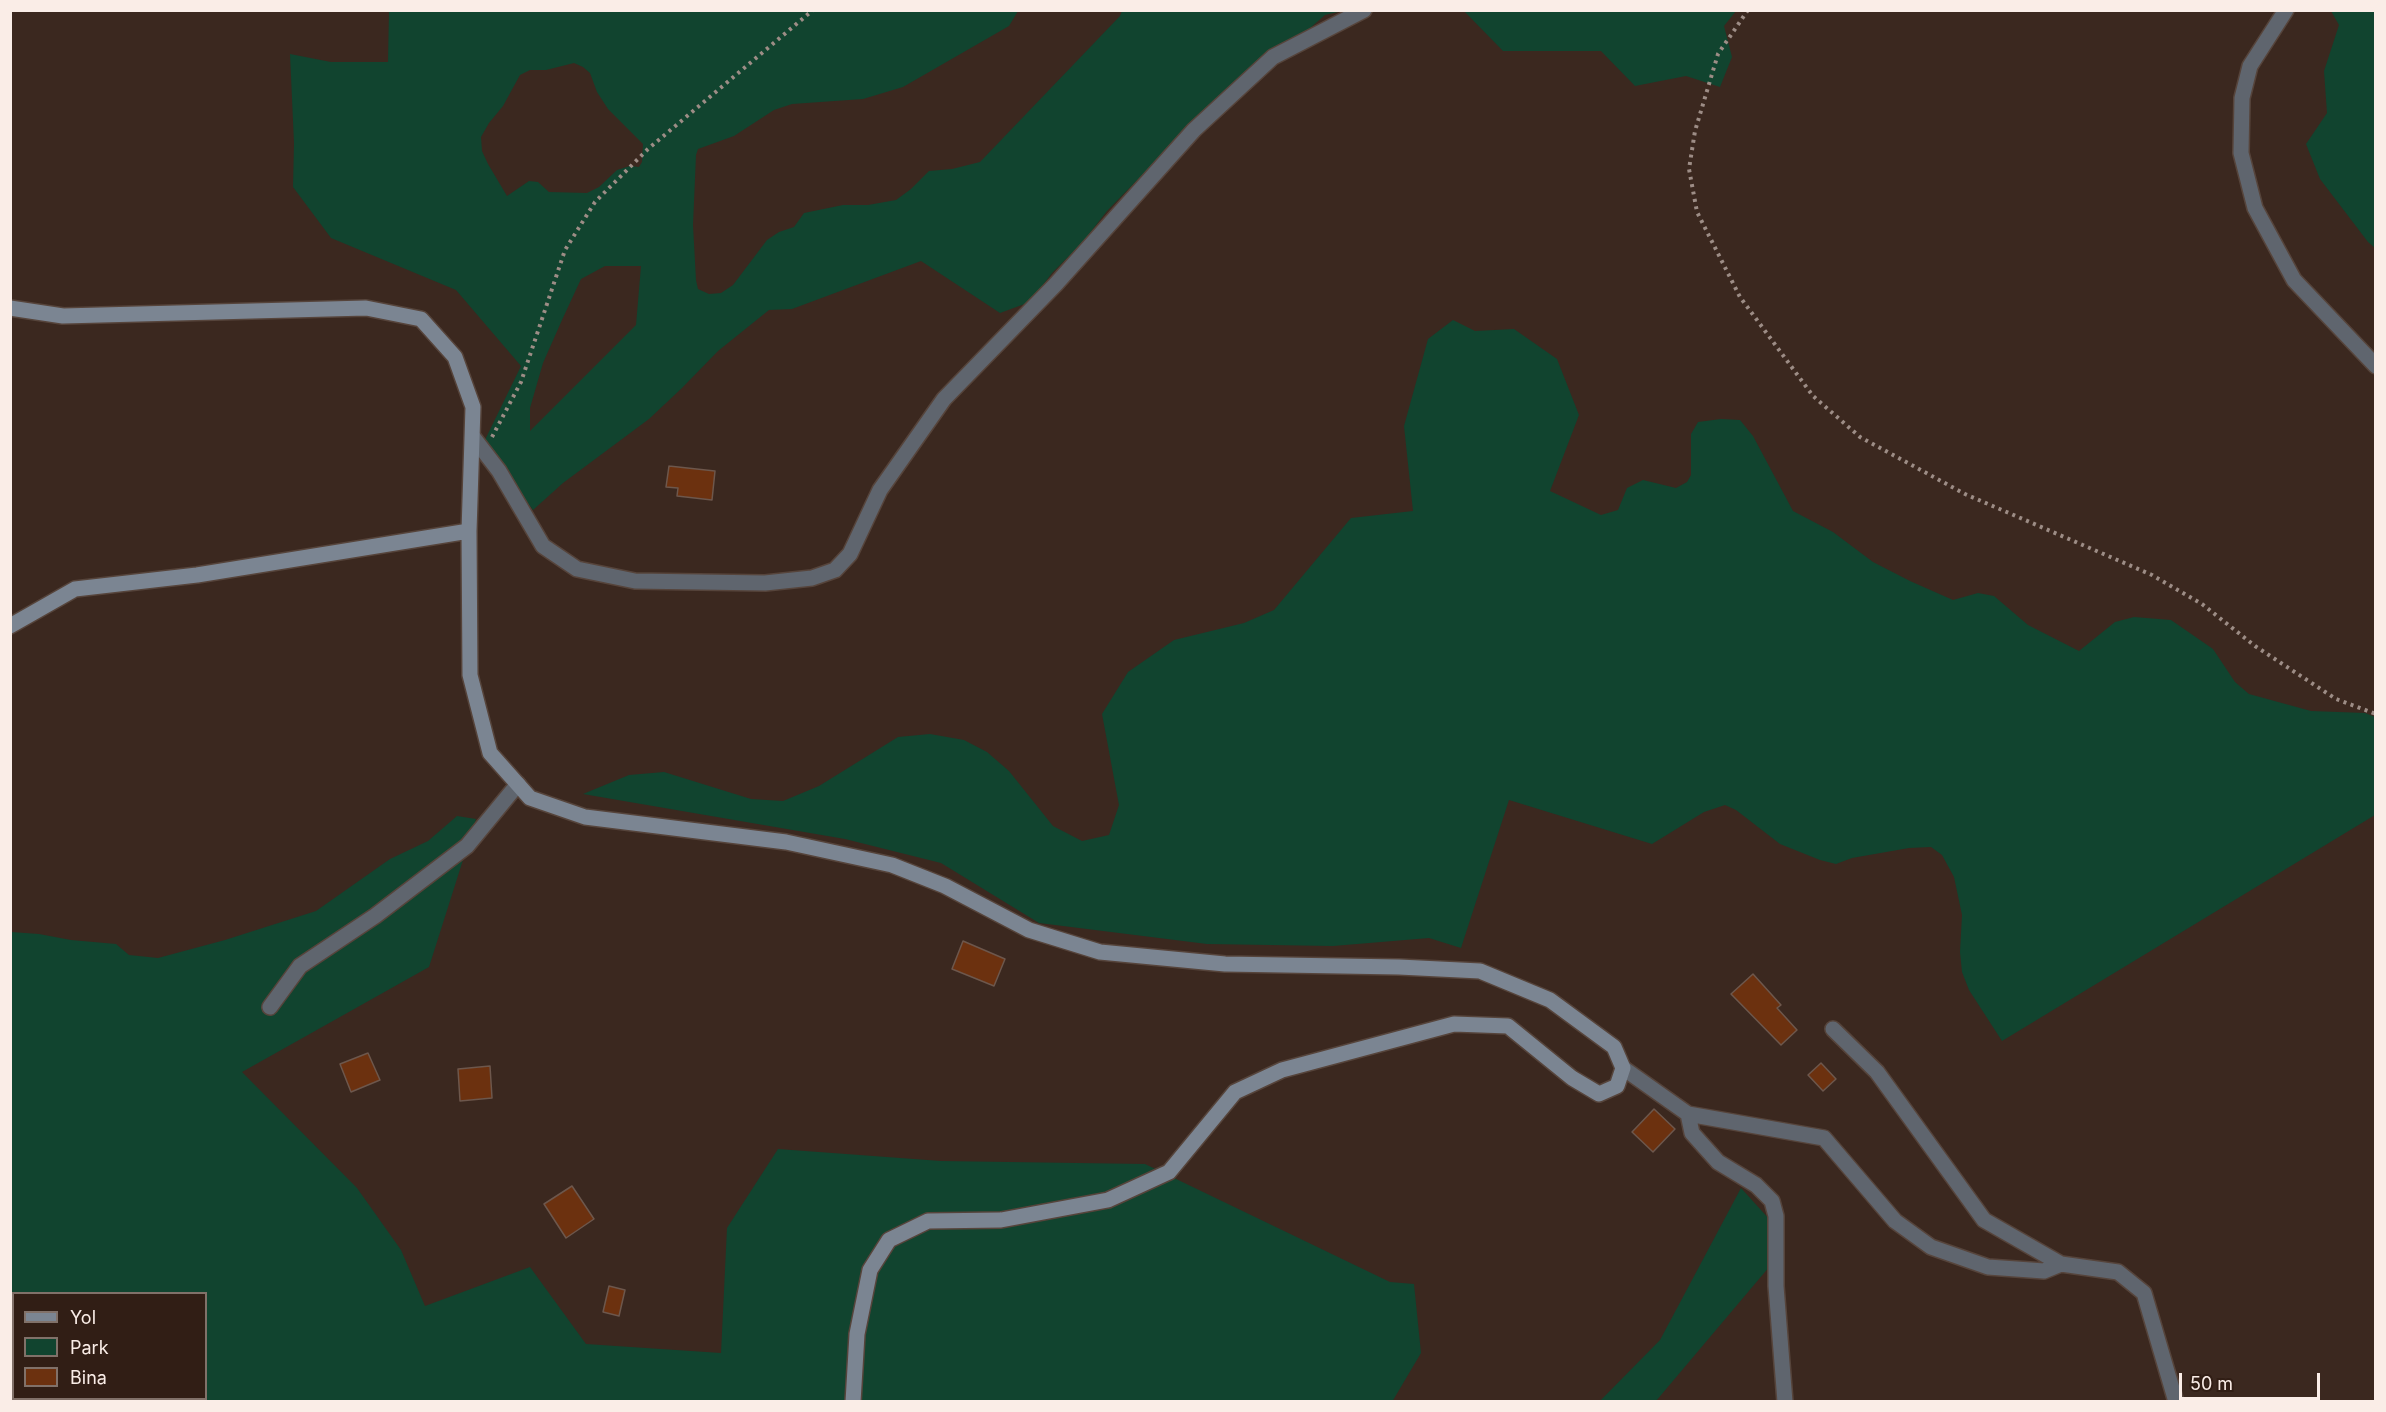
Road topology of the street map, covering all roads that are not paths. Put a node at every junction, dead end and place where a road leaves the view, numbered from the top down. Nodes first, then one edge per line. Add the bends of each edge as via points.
1 (1364, 10) edge
2 (2286, 10) edge
3 (10, 308) edge
4 (2376, 366) edge
5 (473, 437) junction
6 (469, 531) junction
7 (10, 626) edge
8 (518, 784) junction
9 (270, 1007) dead end
10 (1833, 1029) dead end
11 (1623, 1068) junction
12 (1688, 1114) junction
13 (2061, 1264) junction
14 (853, 1401) edge
15 (1785, 1401) edge
16 (2176, 1401) edge

1 - 5 street via 1272,57 1194,130 1056,284 944,399 879,490 850,554 835,570 812,578 754,582 635,581 577,569 543,546 499,471
2 - 4 street via 2250,66 2242,98 2241,153 2255,207 2294,280
3 - 5 street via 63,316 366,308 421,319 455,357 473,407
5 - 6 street
6 - 7 street via 197,575 75,589
6 - 8 street via 470,675 490,753
8 - 9 street via 467,846 375,916 300,966
8 - 11 street via 530,798 585,818 786,842 892,865 945,886 1029,930 1100,952 1225,964 1480,971 1550,1000 1614,1047
10 - 13 street via 1877,1072 1984,1220
11 - 12 street
11 - 14 street via 1617,1086 1599,1094 1572,1078 1508,1026 1454,1024 1282,1070 1235,1092 1169,1172 1108,1200 1001,1220 928,1221 889,1239 870,1270 857,1334
12 - 13 street via 1824,1138 1895,1221 1930,1247 1988,1266 2044,1271
12 - 15 street via 1692,1133 1718,1162 1756,1185 1772,1201 1776,1216 1776,1286
13 - 16 street via 2118,1272 2144,1293

